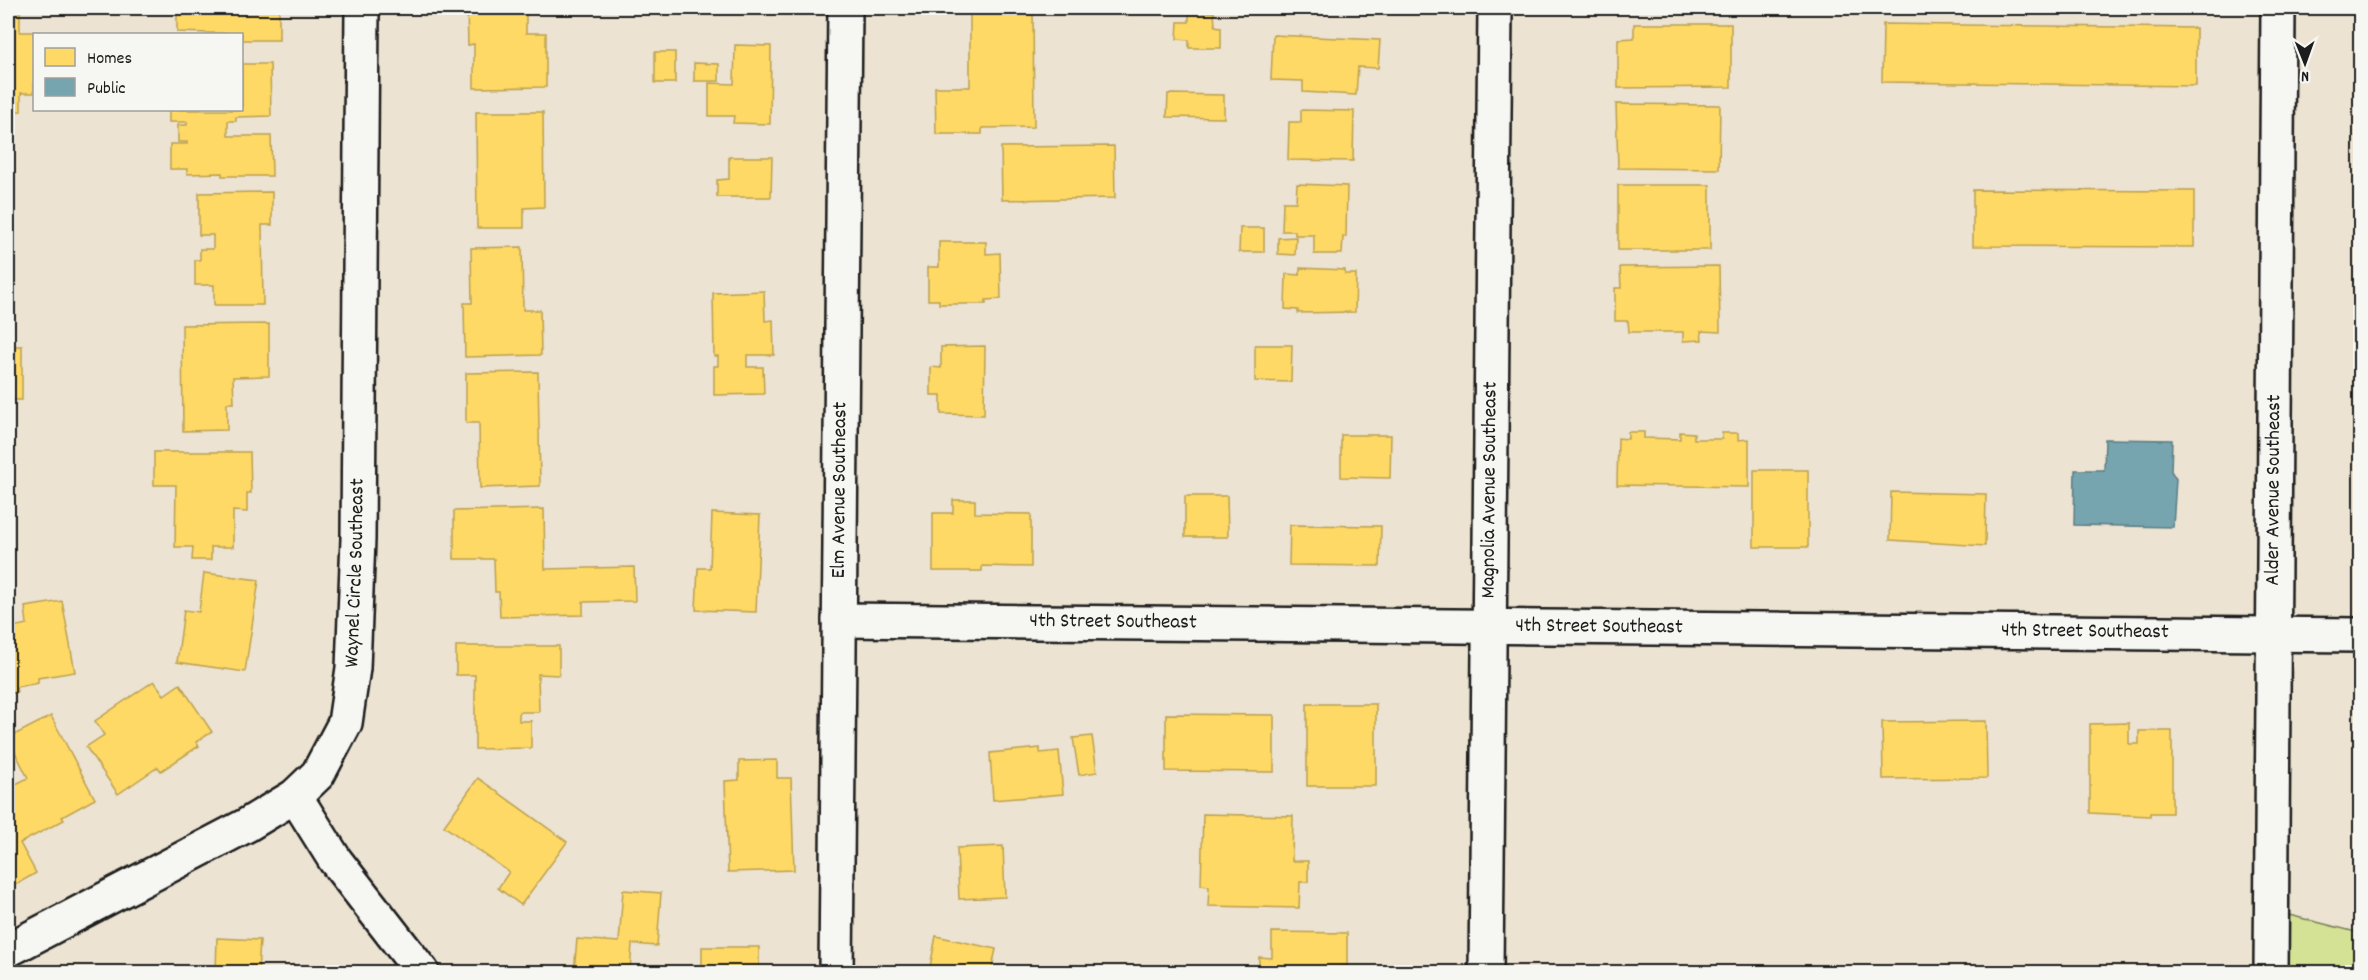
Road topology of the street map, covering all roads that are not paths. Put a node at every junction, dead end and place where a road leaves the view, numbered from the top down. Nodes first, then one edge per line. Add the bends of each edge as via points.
1 (362, 8) edge
2 (845, 8) edge
3 (1495, 8) edge
4 (2278, 8) edge
5 (839, 620) junction
6 (1489, 627) junction
7 (2274, 635) junction
8 (2361, 635) edge
9 (295, 796) junction
10 (8, 950) edge
11 (422, 972) edge
12 (836, 972) edge
13 (1486, 972) edge
14 (2271, 972) edge

1 - 9 street, Waynel Circle Southeast via 358,539 353,668 345,723 335,747 318,774
2 - 5 street, Elm Avenue Southeast
3 - 6 street, Magnolia Avenue Southeast
4 - 7 street, Alder Avenue Southeast
5 - 6 street, 4th Street Southeast
5 - 12 street, Elm Avenue Southeast
6 - 7 street, 4th Street Southeast
6 - 13 street, Magnolia Avenue Southeast
7 - 8 street, 4th Street Southeast
7 - 14 street, Alder Avenue Southeast
9 - 10 street, Waynel Circle Southeast
9 - 11 street via 335,860

